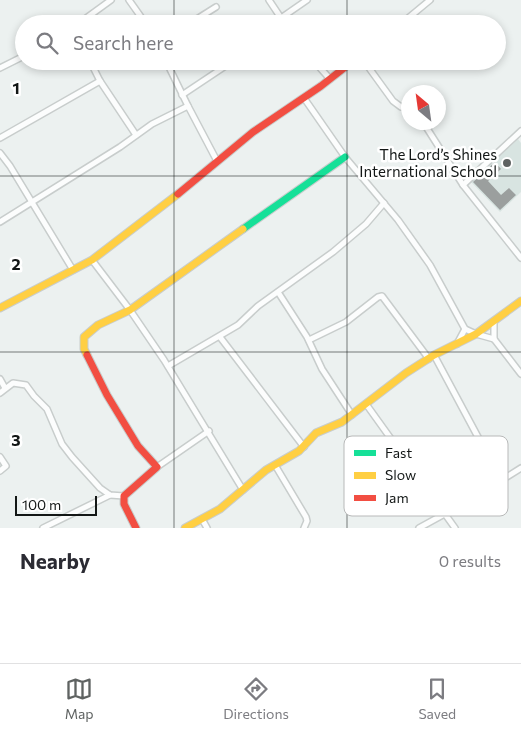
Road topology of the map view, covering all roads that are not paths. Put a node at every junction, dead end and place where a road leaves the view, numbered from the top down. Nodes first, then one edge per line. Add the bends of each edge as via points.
1 (111, 0) edge
2 (129, 0) edge
3 (269, 0) edge
4 (307, 0) edge
5 (430, 0) edge
6 (424, 2) edge
7 (216, 6) dead end
8 (90, 15) edge
9 (140, 15) edge
10 (202, 15) edge
11 (279, 15) edge
12 (285, 15) edge
13 (410, 15) edge
14 (15, 60) edge
15 (0, 68) edge
16 (94, 70) edge
17 (170, 70) edge
18 (219, 70) edge
19 (322, 70) edge
20 (342, 70) edge
21 (371, 70) edge
22 (330, 79) junction
23 (100, 81) junction
24 (182, 95) junction
25 (304, 98) junction
26 (188, 106) junction
27 (401, 107) edge
28 (428, 130) edge
29 (520, 133) edge
30 (136, 135) junction
31 (0, 138) edge
32 (0, 153) edge
33 (345, 157) junction
34 (217, 161) junction
35 (463, 185) junction
36 (32, 203) junction
37 (384, 203) junction
38 (0, 222) edge
39 (521, 258) edge
40 (92, 260) junction
41 (73, 270) junction
42 (278, 292) junction
43 (521, 301) edge
44 (0, 308) edge
45 (130, 310) junction
46 (494, 322) junction
47 (464, 329) junction
48 (476, 334) junction
49 (220, 337) junction
50 (494, 339) junction
51 (309, 340) junction
52 (457, 344) junction
53 (431, 357) junction
54 (168, 366) junction
55 (521, 374) edge
56 (0, 379) edge
57 (5, 388) junction
58 (0, 393) edge
59 (366, 404) junction
60 (352, 415) junction
61 (208, 431) junction
62 (388, 436) edge
63 (476, 436) edge
64 (304, 447) junction
65 (0, 457) edge
66 (275, 465) junction
67 (157, 467) junction
68 (521, 468) edge
69 (0, 471) edge
70 (508, 476) edge
71 (243, 490) junction
72 (110, 495) junction
73 (124, 496) junction
74 (442, 516) edge
75 (447, 516) edge
76 (202, 519) junction
77 (43, 528) edge
78 (136, 528) edge
79 (185, 528) edge
80 (207, 528) edge
81 (304, 528) edge
82 (419, 528) edge
83 (455, 528) edge

1 - 8 street
2 - 9 street
3 - 11 street
4 - 12 street
5 - 6 street
6 - 13 street
7 - 10 street
14 - 15 street
16 - 23 street
17 - 24 street
18 - 24 street
19 - 22 street
20 - 22 street
21 - 27 street
22 - 25 street
23 - 30 street
23 - 31 street
24 - 26 street
25 - 33 street
25 - 34 street
26 - 30 street
26 - 34 street
28 - 35 street
29 - 35 street
30 - 36 street
32 - 36 street
33 - 37 street
33 - 45 street
34 - 40 street
35 - 39 street
36 - 38 street
36 - 41 street
37 - 42 street via 334,252
37 - 47 street via 430,265
40 - 41 street
40 - 45 street
41 - 44 street
42 - 49 street
42 - 51 street
43 - 46 street
45 - 54 street
45 - 67 street via 92,329 84,337 84,349 123,422
46 - 48 street
46 - 50 street
47 - 48 street
47 - 52 street
48 - 50 street
48 - 52 street
49 - 54 street
49 - 64 street
50 - 55 street
51 - 53 street via 342,324 382,296
51 - 60 street via 322,369
52 - 53 street
53 - 59 street
53 - 63 street
54 - 61 street
56 - 57 street
57 - 58 street
57 - 72 street via 14,383 31,390 52,417 62,444
59 - 60 street
59 - 62 street
60 - 64 street via 316,433
61 - 67 street
61 - 71 street
64 - 66 street
65 - 69 street via 6,466
66 - 71 street
66 - 81 street via 306,516
67 - 73 street
68 - 70 street
71 - 76 street via 220,510
72 - 73 street
72 - 77 street
73 - 78 street via 124,504
74 - 82 street
75 - 83 street
76 - 79 street
76 - 80 street

